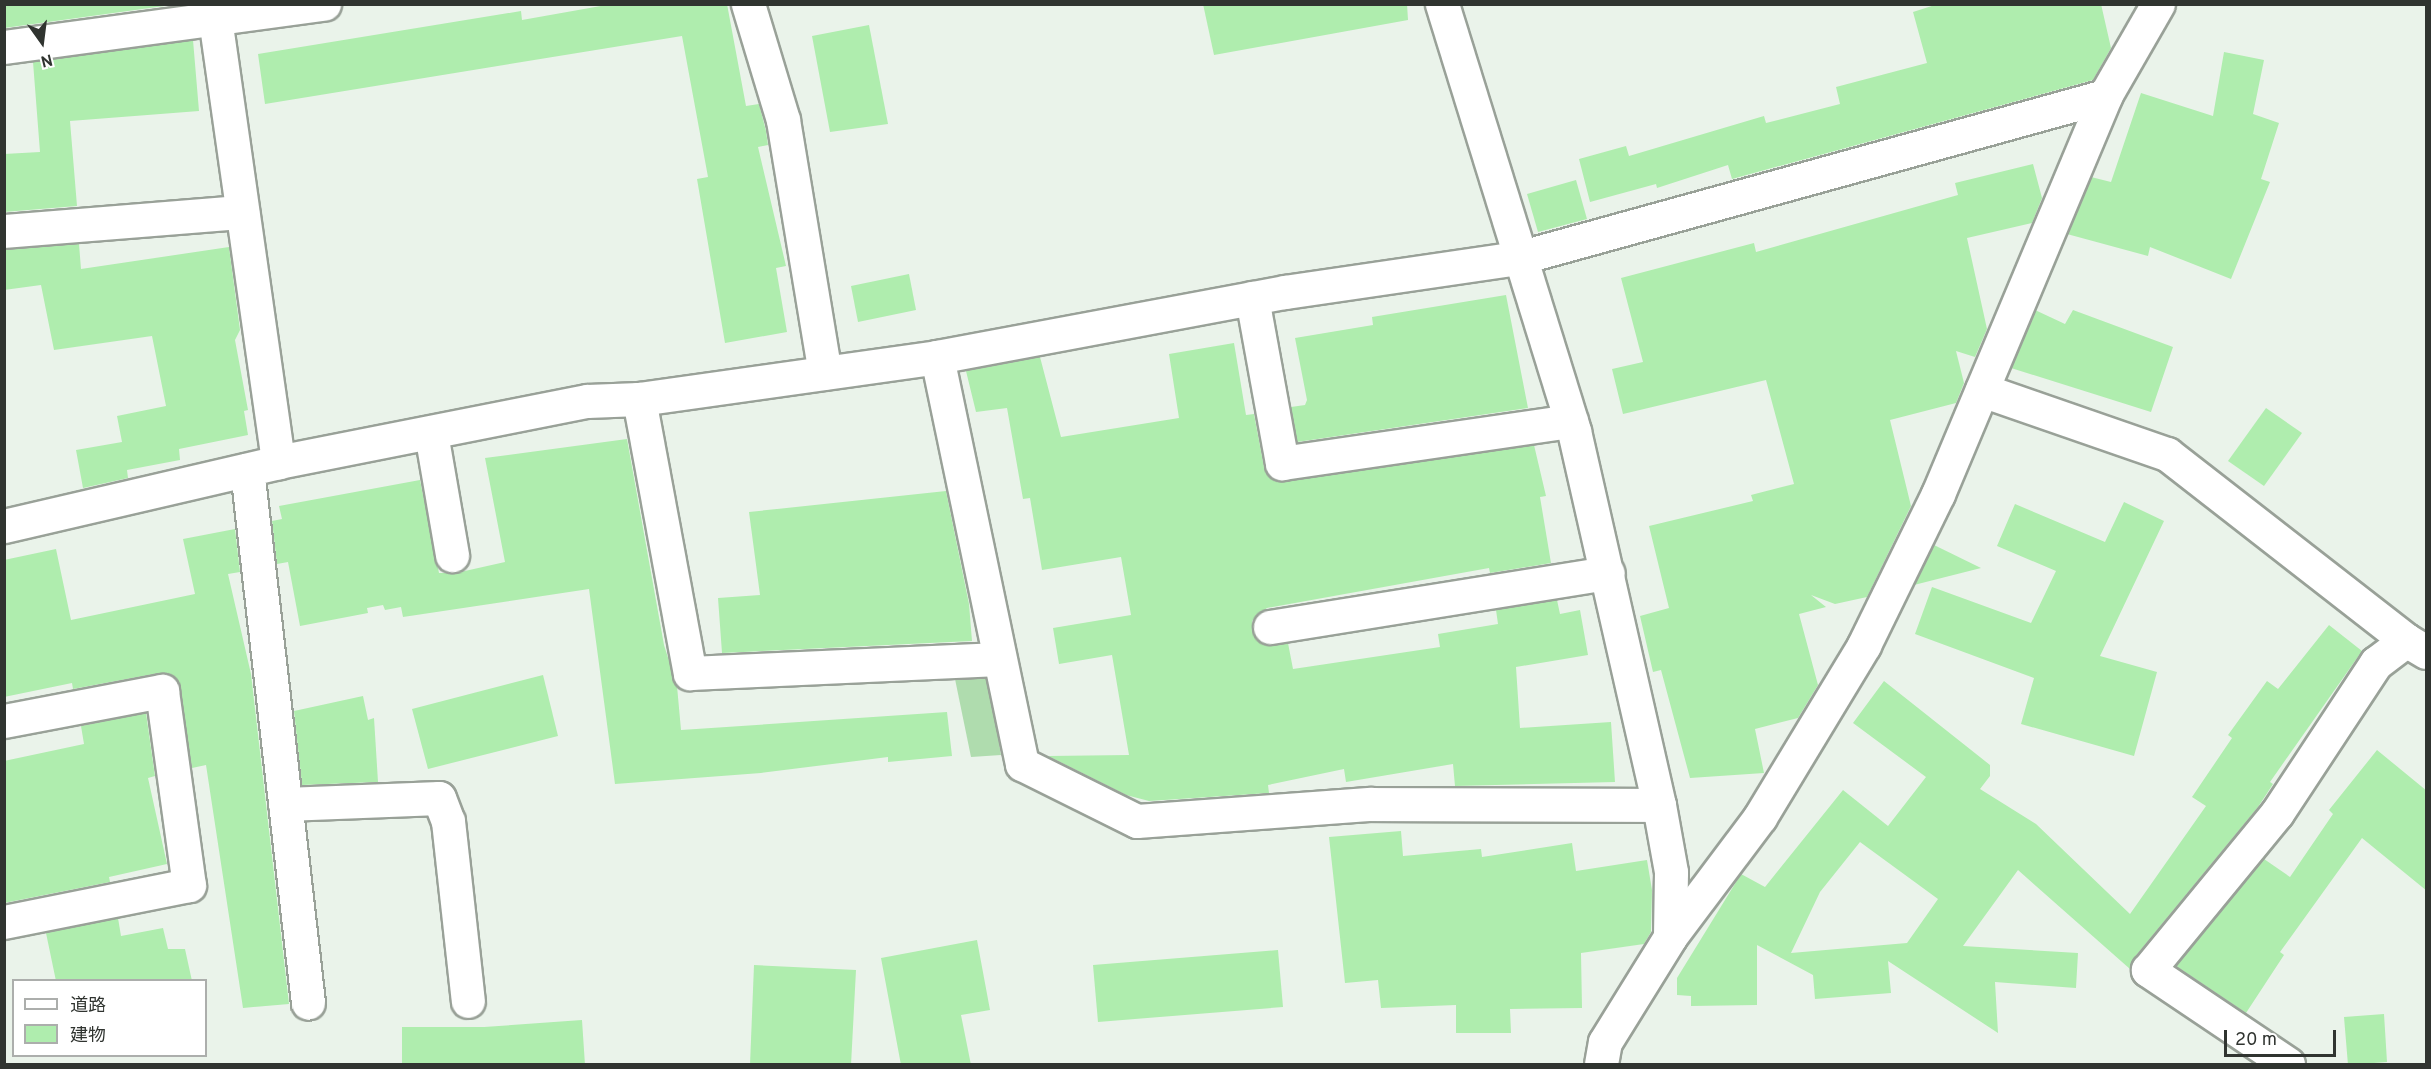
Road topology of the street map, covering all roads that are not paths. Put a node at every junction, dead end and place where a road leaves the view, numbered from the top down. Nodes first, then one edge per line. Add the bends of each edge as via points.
1 (324, 4) edge
2 (748, 4) edge
3 (1442, 4) edge
4 (2158, 4) edge
5 (214, 13) edge
6 (4, 47) edge
7 (2105, 96) junction
8 (242, 212) junction
9 (4, 231) edge
10 (1518, 258) junction
11 (1252, 298) junction
12 (937, 357) junction
13 (825, 373) junction
14 (1982, 390) junction
15 (639, 399) junction
16 (1571, 422) junction
17 (431, 433) junction
18 (278, 462) junction
19 (247, 470) junction
20 (4, 526) edge
21 (452, 555) dead end
22 (1608, 573) junction
23 (1270, 627) dead end
24 (2416, 646) edge
25 (999, 659) junction
26 (4, 721) edge
27 (285, 804) junction
28 (1659, 805) junction
29 (4, 922) edge
30 (1670, 937) junction
31 (468, 1000) dead end
32 (308, 1003) dead end
33 (1601, 1065) edge
34 (2288, 1065) edge

1 - 5 street
2 - 13 street via 783,120
3 - 10 street
4 - 7 street
5 - 6 street
5 - 8 street
7 - 10 street
7 - 14 street
8 - 9 street
8 - 18 street
10 - 11 street
10 - 16 street
11 - 12 street
11 - 16 street via 1282,463
12 - 13 street
12 - 25 street
13 - 15 street
14 - 24 street via 2167,454
14 - 30 street via 1938,494 1864,645 1760,817
15 - 17 street via 587,401
15 - 25 street via 690,673
16 - 22 street
17 - 18 street
17 - 21 street
18 - 19 street
19 - 20 street
19 - 27 street
22 - 23 street
22 - 28 street
24 - 34 street via 2376,663 2277,813 2148,970
25 - 28 street via 1022,764 1137,821 1371,804
26 - 29 street via 162,691 189,885
27 - 31 street via 439,798 448,821
27 - 32 street
28 - 30 street via 1671,872
30 - 33 street via 1605,1042

